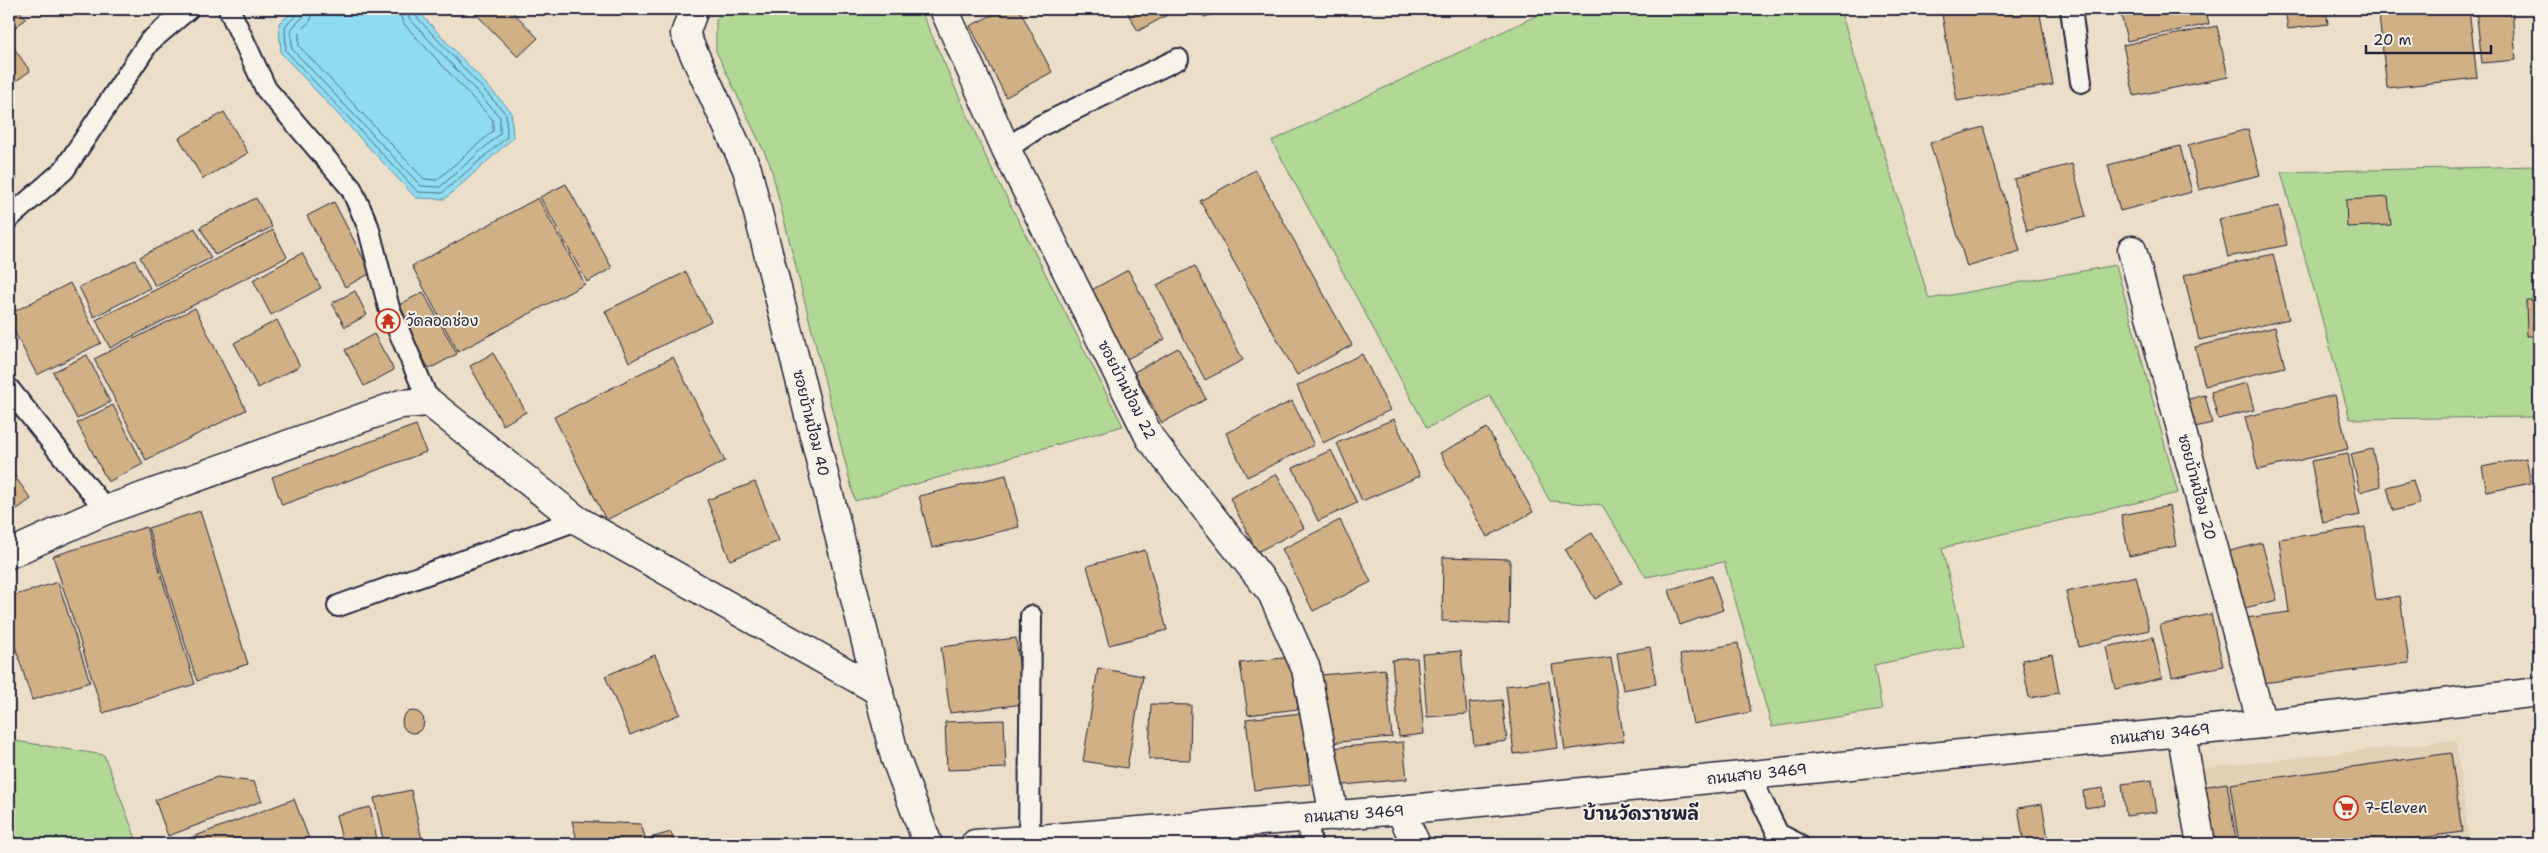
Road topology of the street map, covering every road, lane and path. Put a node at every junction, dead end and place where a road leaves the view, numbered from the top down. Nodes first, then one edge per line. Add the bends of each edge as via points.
1 (188, 9) edge
2 (229, 9) edge
3 (694, 9) edge
4 (944, 9) edge
5 (2071, 9) edge
6 (1178, 59) dead end
7 (2081, 82) dead end
8 (1006, 149) junction
9 (9, 218) edge
10 (2132, 250) dead end
11 (9, 389) edge
12 (430, 402) junction
13 (106, 510) junction
14 (578, 520) junction
15 (9, 554) edge
16 (338, 606) dead end
17 (1031, 616) dead end
18 (879, 691) junction
19 (2539, 692) edge
20 (2262, 724) junction
21 (2181, 732) junction
22 (1749, 775) junction
23 (1400, 810) junction
24 (1334, 816) junction
25 (1307, 817) junction
26 (1029, 840) junction
27 (928, 844) edge
28 (974, 844) edge
29 (1310, 844) edge
30 (1416, 844) edge
31 (1798, 844) edge
32 (2201, 844) edge

1 - 9 lane via 149,42 64,170
2 - 12 lane via 266,89 351,188 368,226 389,308
3 - 18 street, ซอยบ้านป้อม 40 via 685,34 747,169
4 - 8 street, ซอยบ้านป้อม 22
5 - 7 lane
6 - 8 lane via 1040,126
8 - 24 street, ซอยบ้านป้อม 22 via 1150,438 1272,594 1306,669
10 - 20 street, ซอยบ้านป้อม 20
11 - 13 lane
12 - 13 street via 400,404
12 - 14 street
13 - 15 street
14 - 16 lane
14 - 18 street
17 - 26 lane
18 - 27 street, ซอยบ้านป้อม 40 via 895,757
19 - 20 street, ถนนสาย 3469
20 - 21 street, ถนนสาย 3469
21 - 22 street, ถนนสาย 3469
21 - 32 street
22 - 23 street, ถนนสาย 3469
22 - 31 lane via 1778,834
23 - 24 street, ถนนสาย 3469
23 - 30 street
24 - 25 street, ถนนสาย 3469
25 - 26 street, ถนนสาย 3469
25 - 29 lane
26 - 28 street, ถนนสาย 3469

